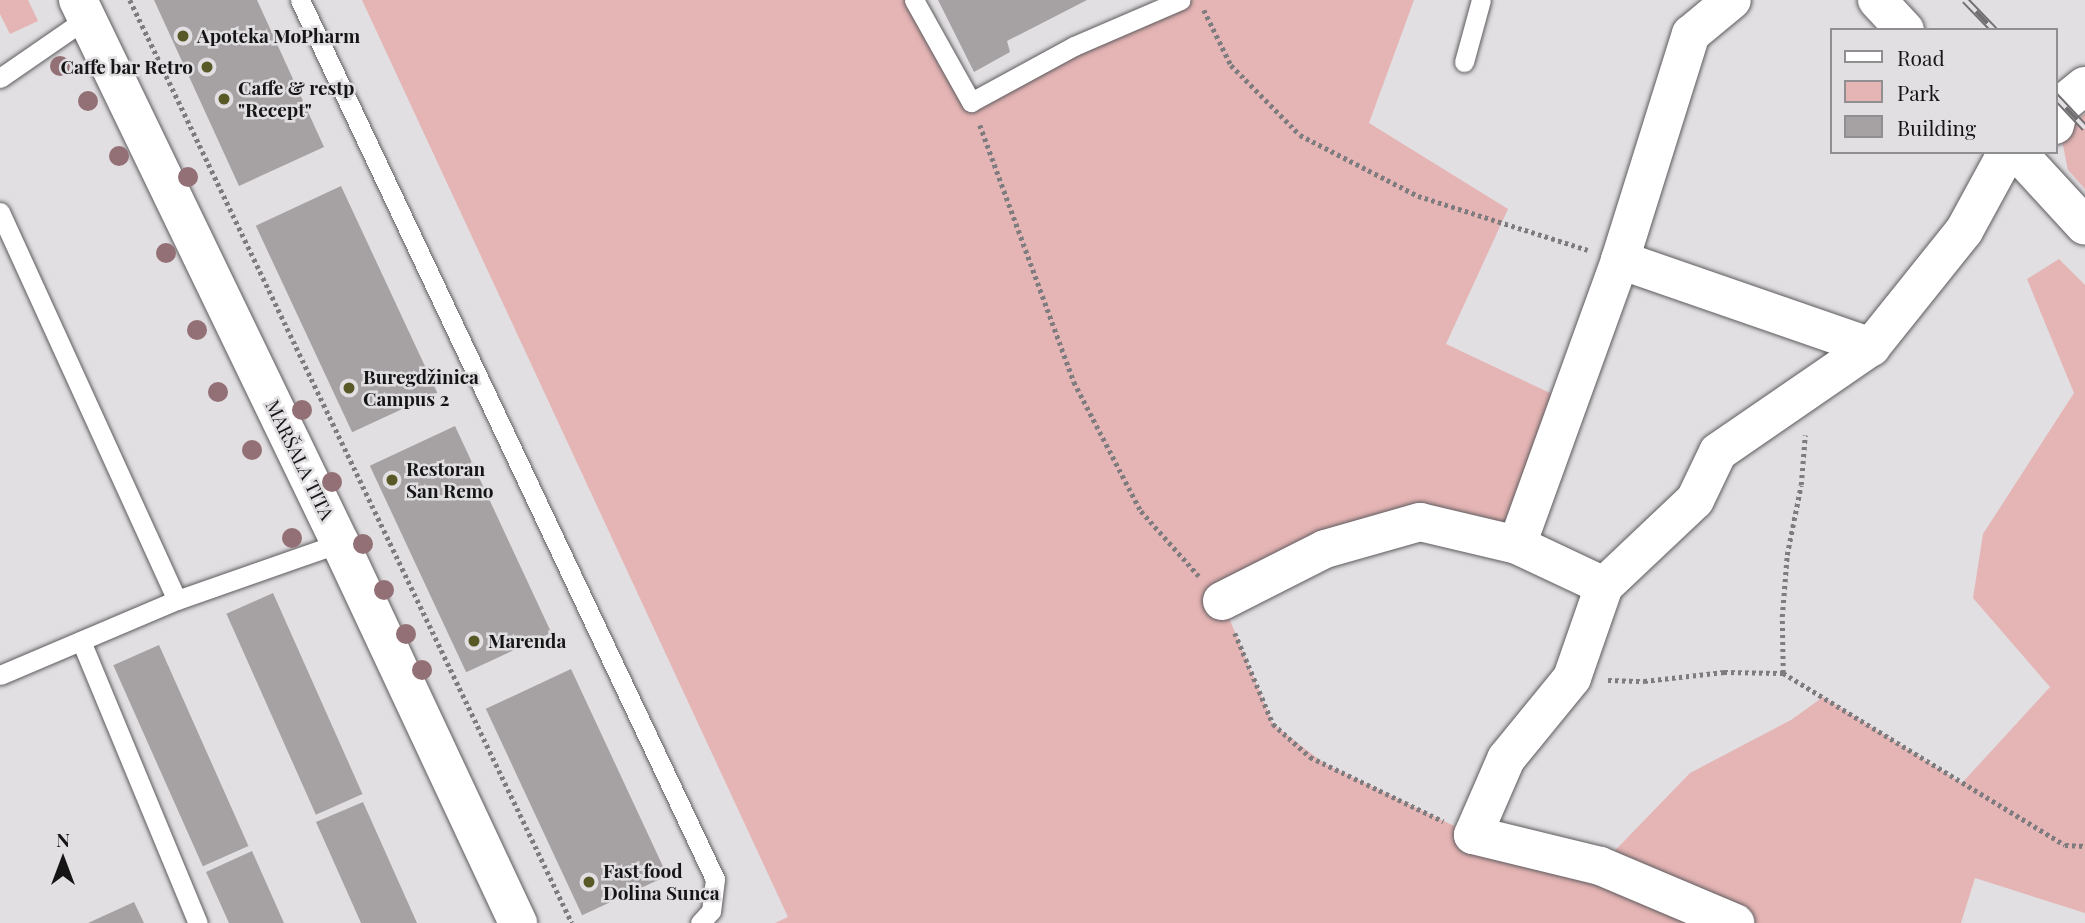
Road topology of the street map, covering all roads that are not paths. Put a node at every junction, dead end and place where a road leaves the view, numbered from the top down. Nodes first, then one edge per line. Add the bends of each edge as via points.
1 (300, 0) edge
2 (914, 0) edge
3 (1181, 0) edge
4 (1481, 0) edge
5 (1732, 0) edge
6 (1877, 0) edge
7 (83, 9) edge
8 (1903, 28) edge
9 (1464, 62) dead end
10 (0, 78) edge
11 (2006, 154) edge
12 (2019, 154) edge
13 (2054, 154) edge
14 (0, 212) edge
15 (2085, 215) edge
16 (2085, 226) edge
17 (1620, 260) junction
18 (1871, 347) junction
19 (340, 543) junction
20 (1517, 545) junction
21 (1604, 586) junction
22 (177, 600) junction
23 (1222, 601) road end
24 (81, 641) junction
25 (0, 675) edge
26 (198, 923) edge
27 (517, 923) edge
28 (700, 923) edge
29 (1735, 923) edge

1 - 28 lane via 715,879 711,911
2 - 3 lane via 971,102 1074,46
4 - 9 lane
5 - 17 street via 1691,34
6 - 8 street
7 - 10 lane
7 - 19 street, MARŠALA TITA
11 - 18 street via 1964,231
12 - 16 street
13 - 15 street via 2062,186
14 - 22 lane
17 - 18 street
17 - 20 street
18 - 21 street via 1718,452 1695,500
19 - 22 lane
19 - 27 street, MARŠALA TITA
20 - 21 street
20 - 23 street via 1420,522 1325,550
21 - 29 street via 1572,678 1506,759 1473,835 1600,866
22 - 24 lane
24 - 25 lane
24 - 26 lane

